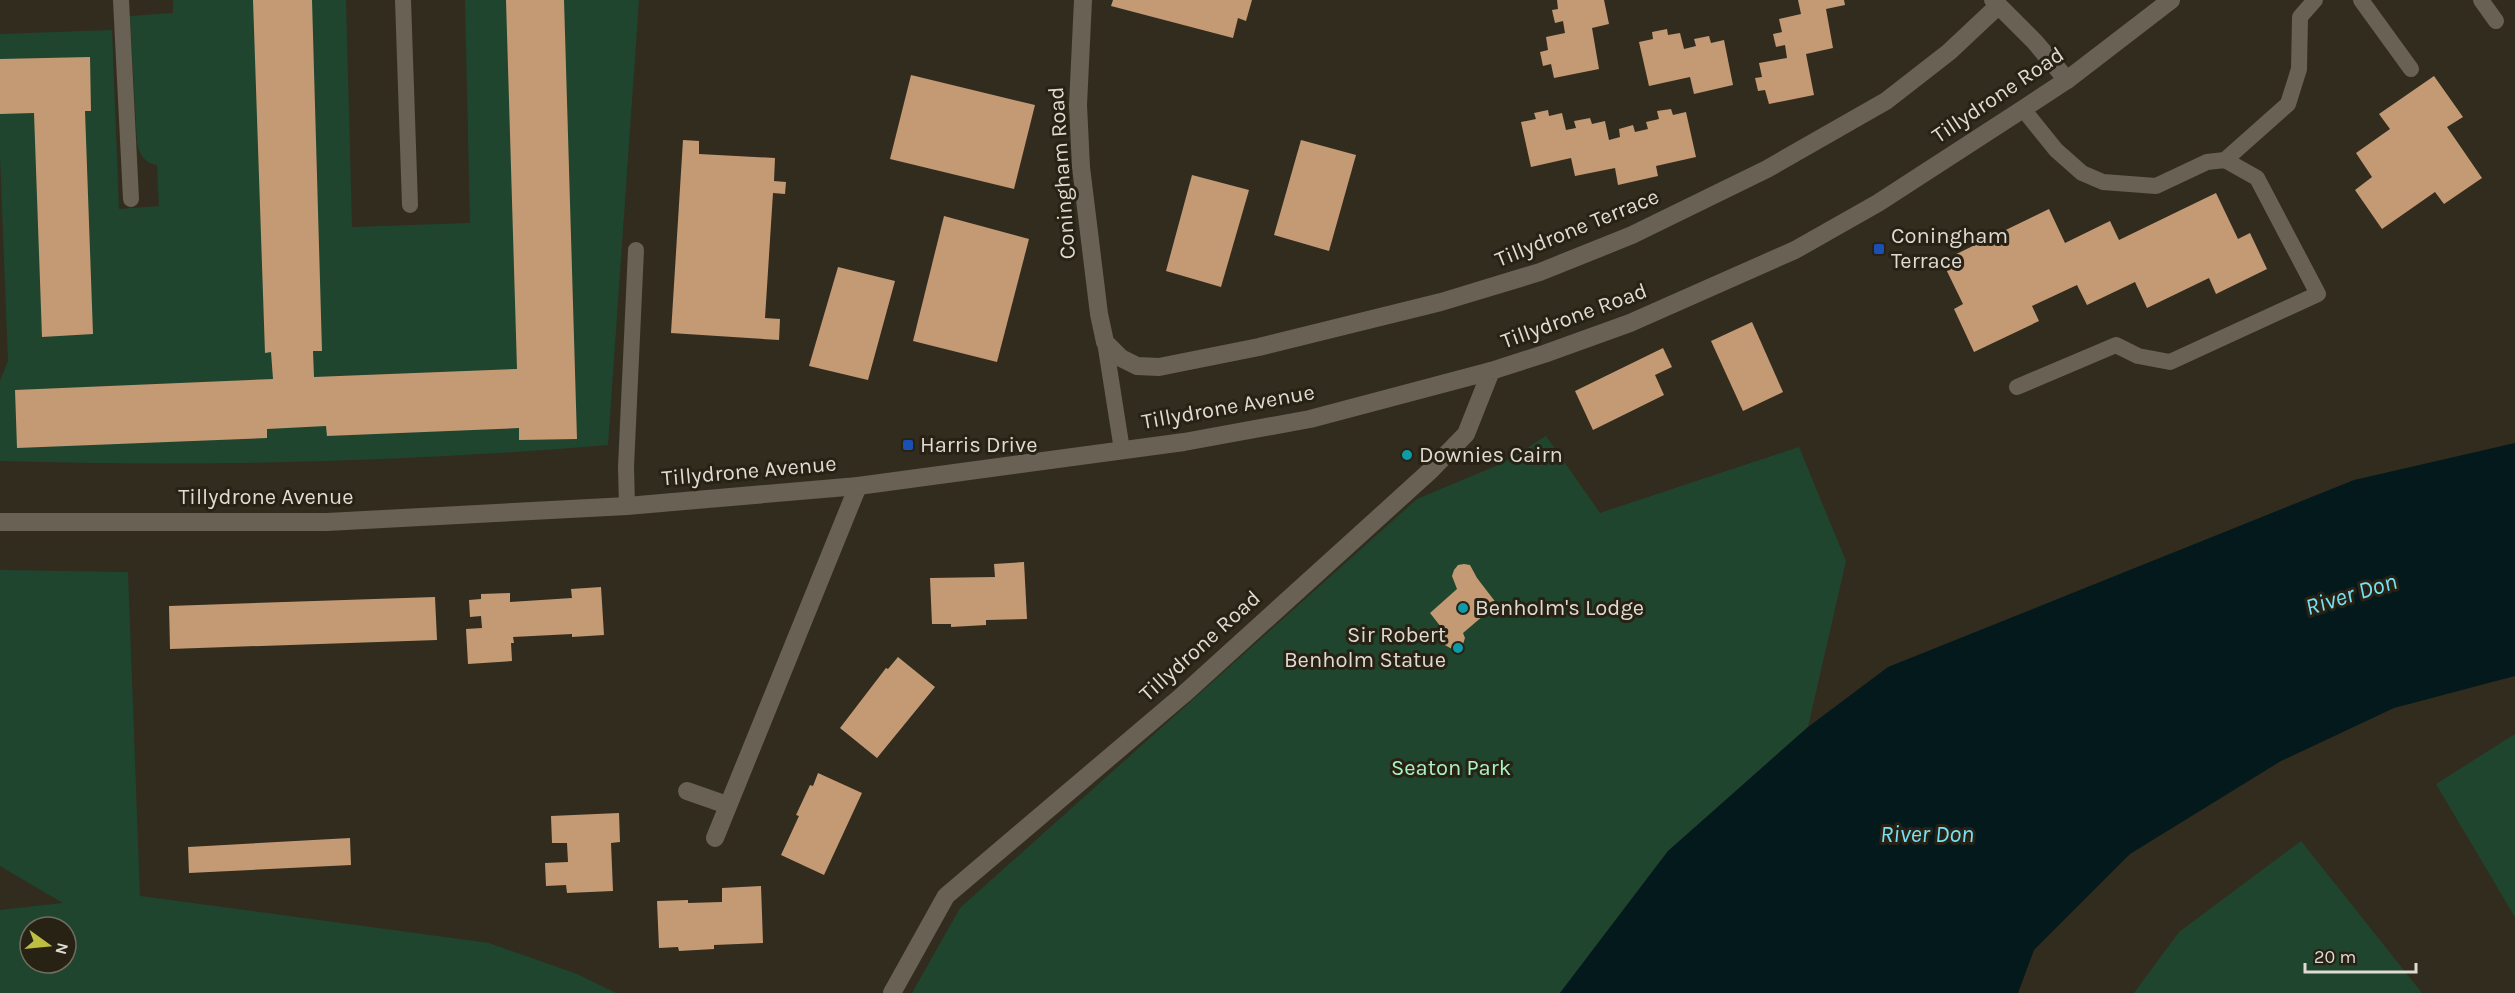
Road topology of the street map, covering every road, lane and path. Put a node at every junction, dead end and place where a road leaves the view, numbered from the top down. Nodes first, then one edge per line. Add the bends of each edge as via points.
1 (121, 0) edge
2 (403, 0) edge
3 (1083, 0) edge
4 (2171, 0) edge
5 (2315, 0) edge
6 (2361, 0) edge
7 (2481, 0) edge
8 (1996, 3) edge
9 (2496, 21) dead end
10 (2410, 69) dead end
11 (2067, 80) junction
12 (2023, 109) junction
13 (2224, 160) junction
14 (131, 199) dead end
15 (410, 205) dead end
16 (636, 250) dead end
17 (1105, 342) junction
18 (1491, 371) junction
19 (2017, 387) dead end
20 (1122, 450) junction
21 (858, 486) junction
22 (627, 506) junction
23 (0, 522) edge
24 (687, 791) dead end
25 (727, 805) junction
26 (715, 838) dead end
27 (892, 993) edge

1 - 14 lane
2 - 15 lane
3 - 17 street, Coningham Road via 1078,105 1081,167
4 - 11 street, Tillydrone Road
5 - 13 lane via 2300,17 2299,69 2289,104
6 - 10 lane
7 - 9 lane
8 - 11 street
8 - 17 street, Tillydrone Terrace via 1918,78 1841,128 1691,207 1530,276 1259,347 1159,367 1137,366 1121,358
11 - 12 street, Tillydrone Road
12 - 13 lane via 2056,150 2082,173 2103,182 2156,186 2207,162
12 - 18 street, Tillydrone Road via 1795,250 1630,323
13 - 19 lane via 2257,178 2318,294 2170,362 2138,356 2116,345
16 - 22 lane
17 - 20 lane, Coningham Road
18 - 20 street, Tillydrone Avenue via 1310,419
18 - 27 street, Tillydrone Road via 1466,434 1431,470 1184,694 946,896
20 - 21 street, Tillydrone Avenue
21 - 22 street, Tillydrone Avenue
21 - 25 street
22 - 23 street, Tillydrone Avenue via 327,522
24 - 25 street
25 - 26 street

